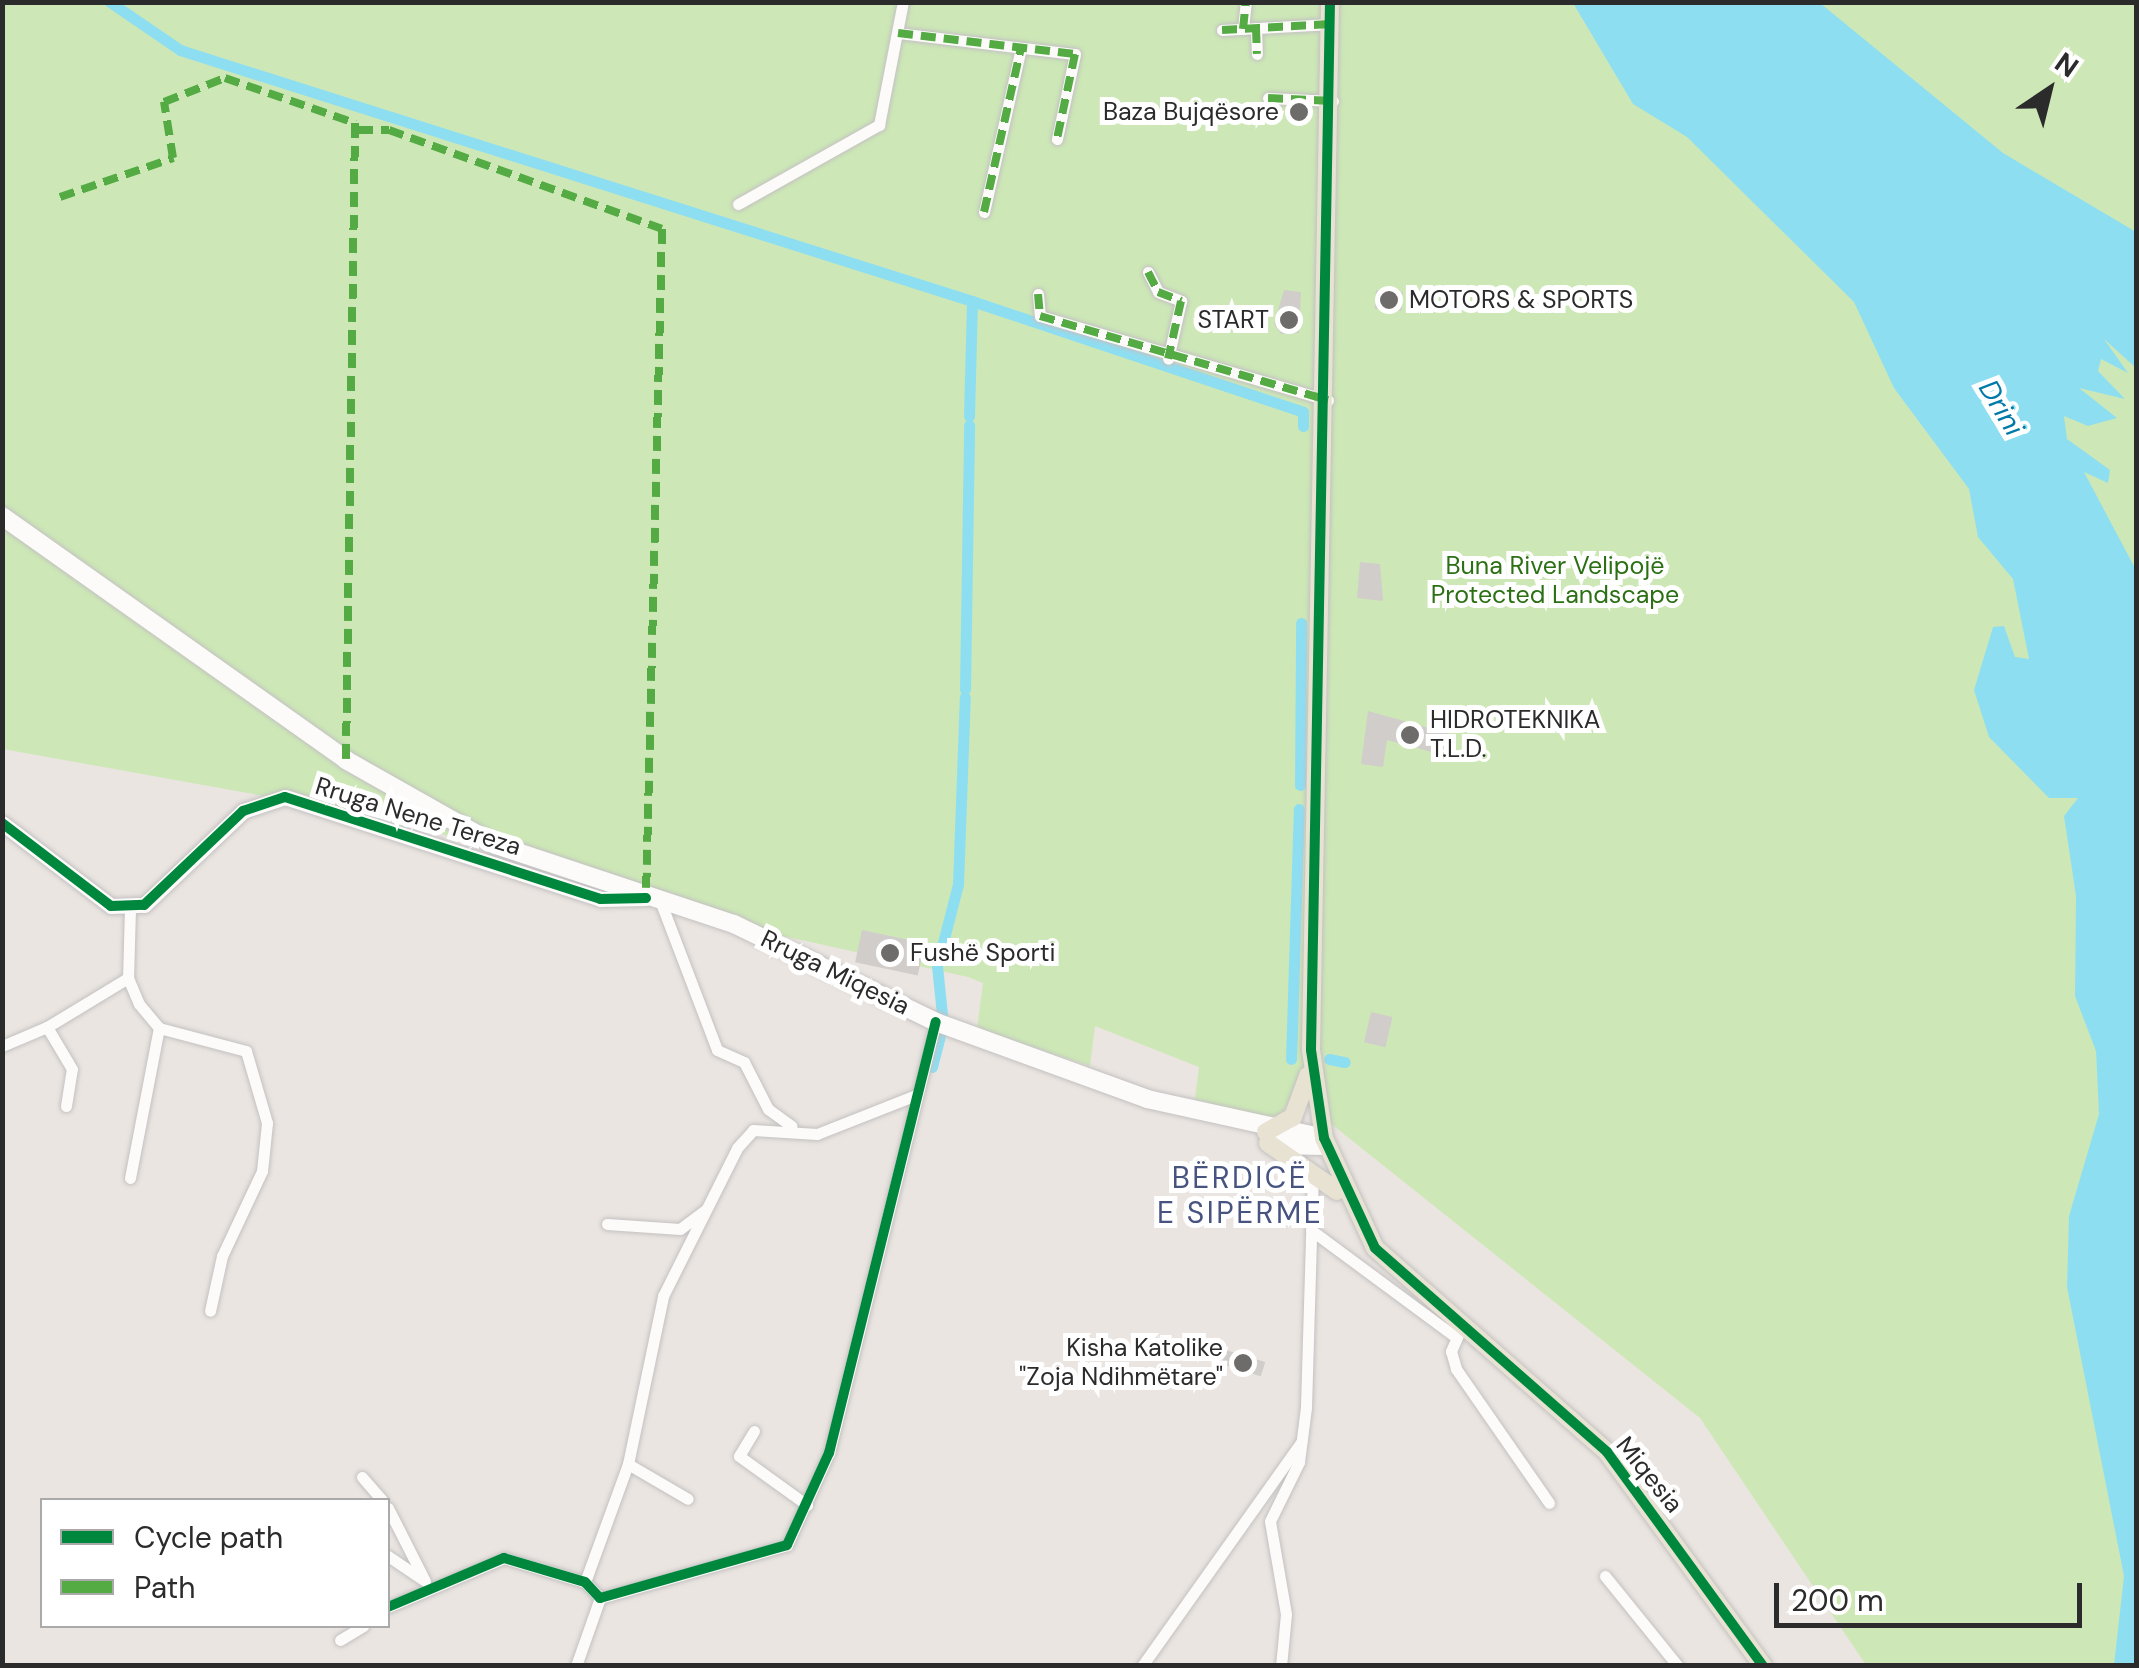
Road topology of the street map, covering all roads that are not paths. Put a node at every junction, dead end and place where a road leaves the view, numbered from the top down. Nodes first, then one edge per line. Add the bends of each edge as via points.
1 (903, 2) edge
2 (1246, 2) edge
3 (1330, 2) edge
4 (1331, 24) junction
5 (1250, 28) junction
6 (1222, 30) dead end
7 (898, 33) junction
8 (1022, 48) junction
9 (1257, 54) dead end
10 (1268, 98) dead end
11 (1333, 100) junction
12 (1057, 138) dead end
13 (738, 204) dead end
14 (984, 212) dead end
15 (1148, 272) dead end
16 (1038, 294) dead end
17 (1168, 358) junction
18 (1328, 400) junction
19 (2, 516) edge
20 (2, 823) edge
21 (653, 900) junction
22 (130, 908) junction
23 (128, 978) junction
24 (944, 1025) junction
25 (47, 1027) junction
26 (159, 1028) junction
27 (2, 1046) edge
28 (1312, 1066) junction
29 (916, 1095) junction
30 (66, 1106) dead end
31 (795, 1128) junction
32 (1267, 1138) junction
33 (1325, 1142) junction
34 (1312, 1169) junction
35 (130, 1178) dead end
36 (717, 1194) junction
37 (1348, 1204) junction
38 (606, 1224) dead end
39 (1311, 1230) junction
40 (210, 1311) dead end
41 (1458, 1330) junction
42 (754, 1431) dead end
43 (1301, 1442) junction
44 (628, 1464) junction
45 (362, 1477) dead end
46 (380, 1498) edge
47 (688, 1498) dead end
48 (1549, 1503) dead end
49 (806, 1506) junction
50 (390, 1512) edge
51 (390, 1557) edge
52 (1606, 1576) dead end
53 (586, 1582) junction
54 (427, 1584) junction
55 (600, 1598) junction
56 (390, 1607) edge
57 (360, 1628) edge
58 (340, 1640) dead end
59 (576, 1666) edge
60 (1142, 1666) edge
61 (1281, 1666) edge
62 (1678, 1666) edge
63 (1763, 1666) edge

1 - 7 street
2 - 5 street
3 - 4 main road
4 - 5 street
4 - 11 main road
5 - 6 street
5 - 9 street
7 - 8 street
7 - 13 street via 872,134
8 - 12 street via 1077,58
8 - 14 street
10 - 11 street
11 - 18 main road
15 - 17 street via 1158,292 1181,300
16 - 17 street via 1040,316
17 - 18 street
18 - 28 main road
19 - 21 main road, Rruga Miqesia via 346,760 551,870
20 - 22 street via 92,898
21 - 22 street, Rruga Nene Tereza via 600,899 284,797 243,811 157,897
21 - 24 main road, Rruga Miqesia via 758,934
21 - 31 street via 718,1050 744,1062 768,1110
22 - 23 street
23 - 25 street
23 - 26 street
24 - 29 street
24 - 32 main road, Rruga Miqesia
25 - 27 street
25 - 30 street via 72,1069
26 - 35 street
26 - 40 street via 246,1051 267,1123 262,1171 222,1256
28 - 32 main road via 1298,1111
28 - 33 main road
29 - 31 street via 817,1134
29 - 49 street via 829,1453
31 - 36 street via 753,1130
32 - 33 main road, Rruga Miqesia
32 - 34 main road
33 - 37 main road
34 - 37 main road
34 - 39 street
36 - 38 street via 691,1226 630,1232
36 - 44 street via 663,1296
37 - 41 main road, Miqesia via 1375,1248
39 - 41 street
39 - 43 street
41 - 48 street via 1452,1358 1475,1405 1540,1477
41 - 63 main road, Miqesia via 1607,1452
42 - 49 street via 739,1456
43 - 60 street
43 - 61 street via 1270,1521 1286,1614
44 - 47 street
44 - 53 street
45 - 46 street
49 - 55 street via 777,1552
50 - 54 street
51 - 54 street
52 - 62 street
53 - 54 street via 512,1558
53 - 55 street
54 - 56 street
55 - 59 street
57 - 58 street

